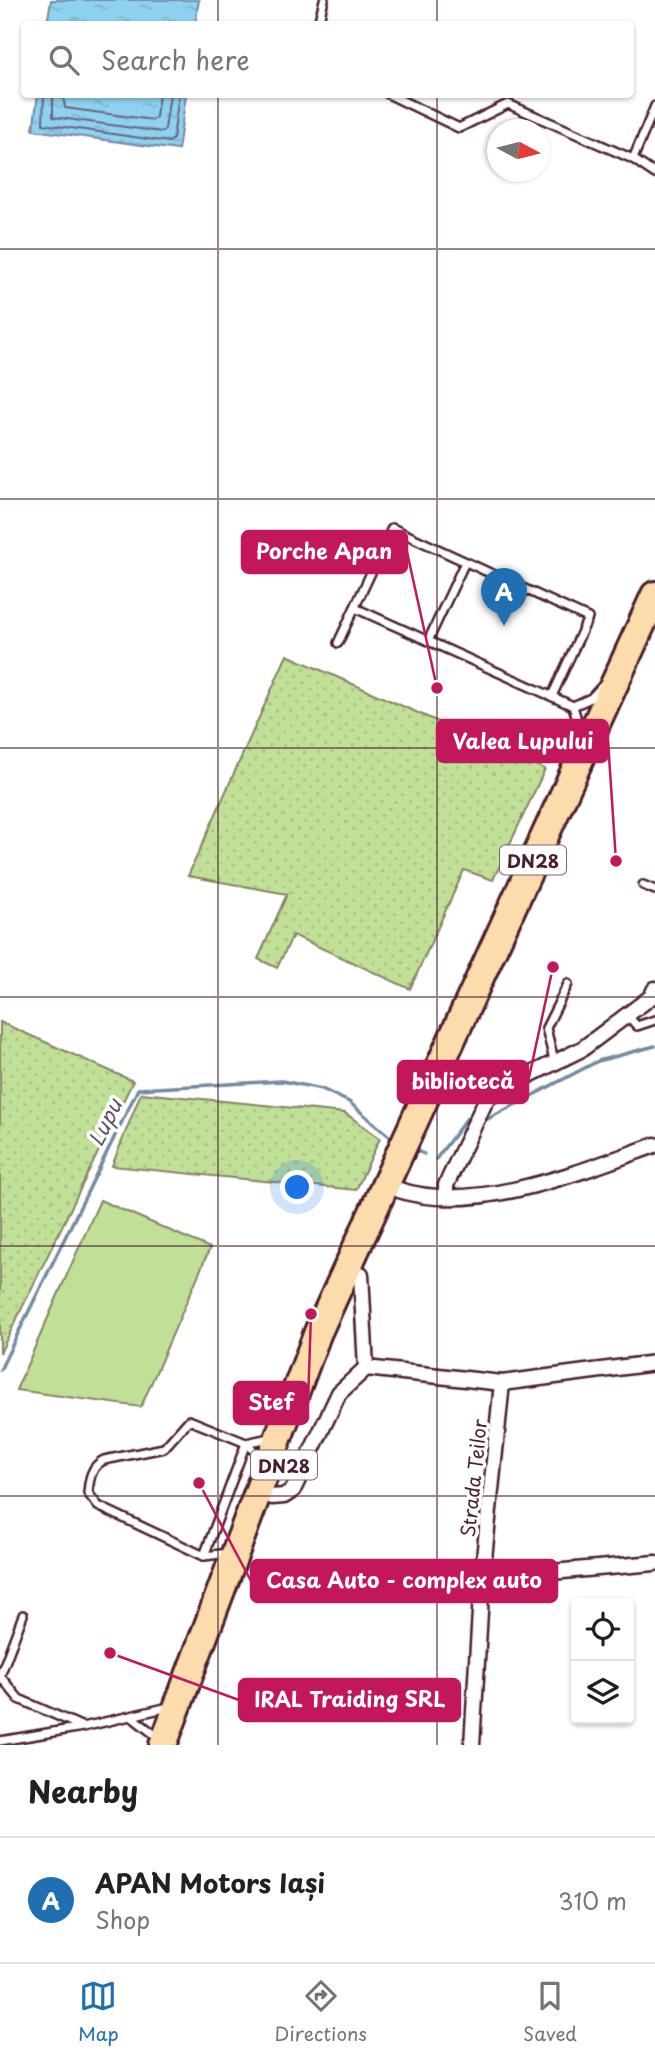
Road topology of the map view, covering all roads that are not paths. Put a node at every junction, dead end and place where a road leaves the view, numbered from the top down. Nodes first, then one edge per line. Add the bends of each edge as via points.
1 (324, 0) edge
2 (319, 21) edge
3 (396, 98) edge
4 (655, 106) edge
5 (633, 159) junction
6 (655, 174) edge
7 (465, 562) junction
8 (655, 595) edge
9 (355, 608) junction
10 (655, 634) edge
11 (428, 641) junction
12 (338, 643) dead end
13 (625, 663) junction
14 (551, 696) junction
15 (573, 706) junction
16 (572, 775) junction
17 (643, 885) dead end
18 (655, 890) edge
19 (568, 984) dead end
20 (655, 989) edge
21 (627, 1015) junction
22 (655, 1020) edge
23 (555, 1065) junction
24 (419, 1127) junction
25 (655, 1145) edge
26 (406, 1157) junction
27 (399, 1191) junction
28 (446, 1197) junction
29 (361, 1274) junction
30 (655, 1363) edge
31 (366, 1368) junction
32 (502, 1383) junction
33 (280, 1431) junction
34 (246, 1443) junction
35 (267, 1466) junction
36 (272, 1497) junction
37 (236, 1550) junction
38 (204, 1556) junction
39 (655, 1563) edge
40 (219, 1573) junction
41 (482, 1578) junction
42 (23, 1615) dead end
43 (0, 1676) edge
44 (178, 1704) junction
45 (132, 1717) junction
46 (83, 1727) junction
47 (0, 1741) edge
48 (165, 1744) edge
49 (472, 1745) edge

1 - 2 lane
3 - 5 lane via 459,128 508,103
4 - 5 lane
5 - 6 lane
7 - 9 lane via 392,528
7 - 11 lane
7 - 14 lane via 588,618
8 - 13 highway, DN28
9 - 11 lane
9 - 12 lane
10 - 24 highway, DN28
11 - 14 lane
13 - 15 lane via 592,698
13 - 16 highway, DN28
14 - 15 lane
15 - 16 lane via 579,727
16 - 24 highway, DN28
17 - 18 lane
19 - 23 lane via 546,1028
20 - 21 street
21 - 22 lane via 637,1026
21 - 23 street
23 - 28 street via 486,1100 446,1185
24 - 26 highway, DN28
25 - 28 street via 539,1185
26 - 27 highway, DN28
26 - 33 highway, DN28 via 318,1332
27 - 28 street
27 - 29 highway, DN28
29 - 31 street
29 - 36 highway, DN28
30 - 32 street
31 - 32 street
31 - 36 street via 339,1393 293,1490
32 - 41 street, Strada Teilor
33 - 34 lane
33 - 35 highway, DN28
34 - 35 lane
34 - 38 lane
34 - 38 lane via 189,1420 164,1448 104,1460 96,1463 92,1472 88,1493 97,1506
35 - 37 highway, DN28
36 - 48 highway, DN28
37 - 38 lane
37 - 40 highway, DN28
38 - 40 lane
39 - 41 street
40 - 44 highway, DN28
41 - 49 street, Strada Teilor
42 - 43 lane
43 - 46 lane via 19,1699
44 - 45 lane
44 - 48 highway, DN28
45 - 46 lane
45 - 48 lane
46 - 47 lane

